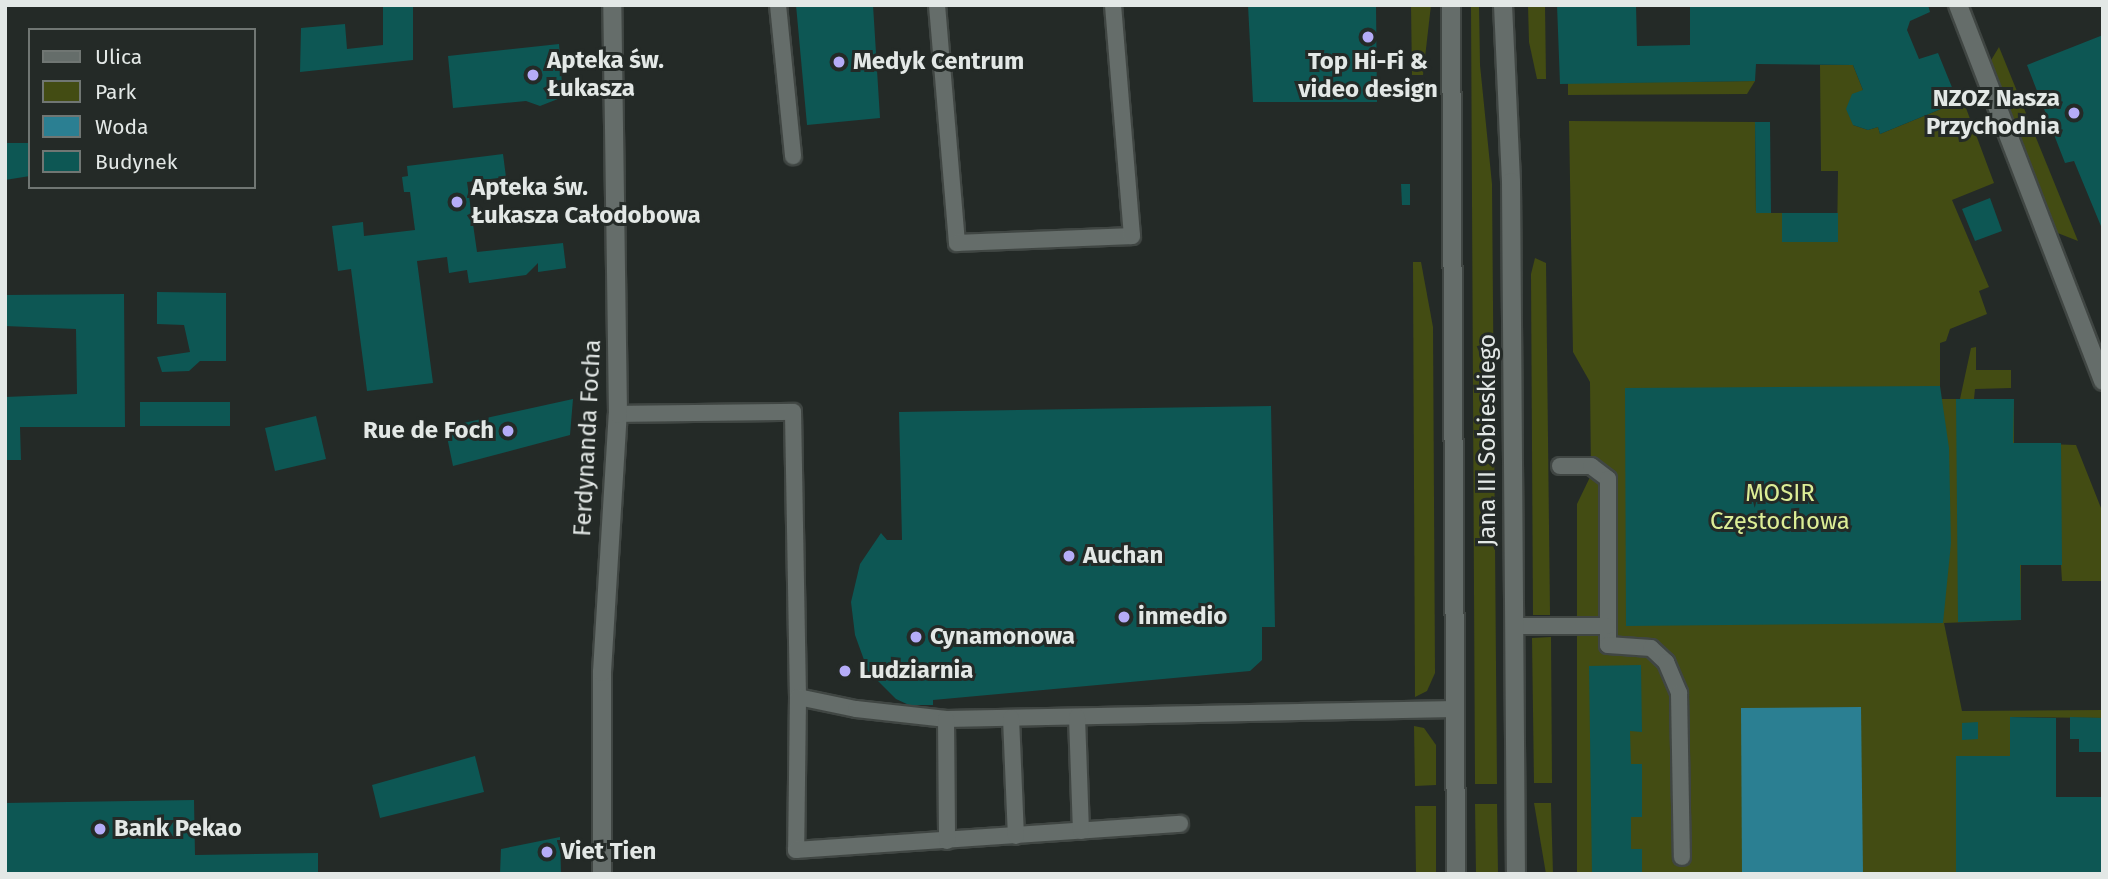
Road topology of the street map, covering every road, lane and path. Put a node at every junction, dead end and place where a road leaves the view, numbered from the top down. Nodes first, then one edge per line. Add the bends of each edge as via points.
1 (612, 5) edge
2 (778, 5) edge
3 (937, 5) edge
4 (1113, 5) edge
5 (1451, 5) edge
6 (1503, 5) edge
7 (1958, 5) edge
8 (793, 156) dead end
9 (2103, 381) edge
10 (618, 414) junction
11 (1560, 466) dead end
12 (1514, 626) junction
13 (1607, 626) junction
14 (797, 697) junction
15 (1456, 709) junction
16 (1010, 718) junction
17 (1077, 718) junction
18 (946, 719) junction
19 (1180, 824) dead end
20 (1080, 831) junction
21 (1016, 836) junction
22 (947, 841) junction
23 (1682, 858) dead end
24 (602, 874) edge
25 (1456, 874) edge
26 (1516, 874) edge

1 - 10 street, Ferdynanda Focha
2 - 8 lane
3 - 4 lane via 957,243 1132,236
5 - 15 street, Jana III Sobieskiego
6 - 12 street, Jana III Sobieskiego via 1511,182
7 - 9 street
10 - 14 lane via 793,412
10 - 24 street, Ferdynanda Focha via 601,672
11 - 13 lane via 1591,466 1608,478
12 - 13 lane
12 - 26 street, Jana III Sobieskiego
13 - 23 lane via 1608,645 1651,648 1667,662 1679,693
14 - 18 lane
14 - 22 lane via 796,850
15 - 17 lane
15 - 25 street, Jana III Sobieskiego
16 - 17 lane
16 - 18 lane
16 - 21 lane
17 - 20 lane
18 - 22 lane
19 - 20 lane
20 - 21 lane
21 - 22 lane

